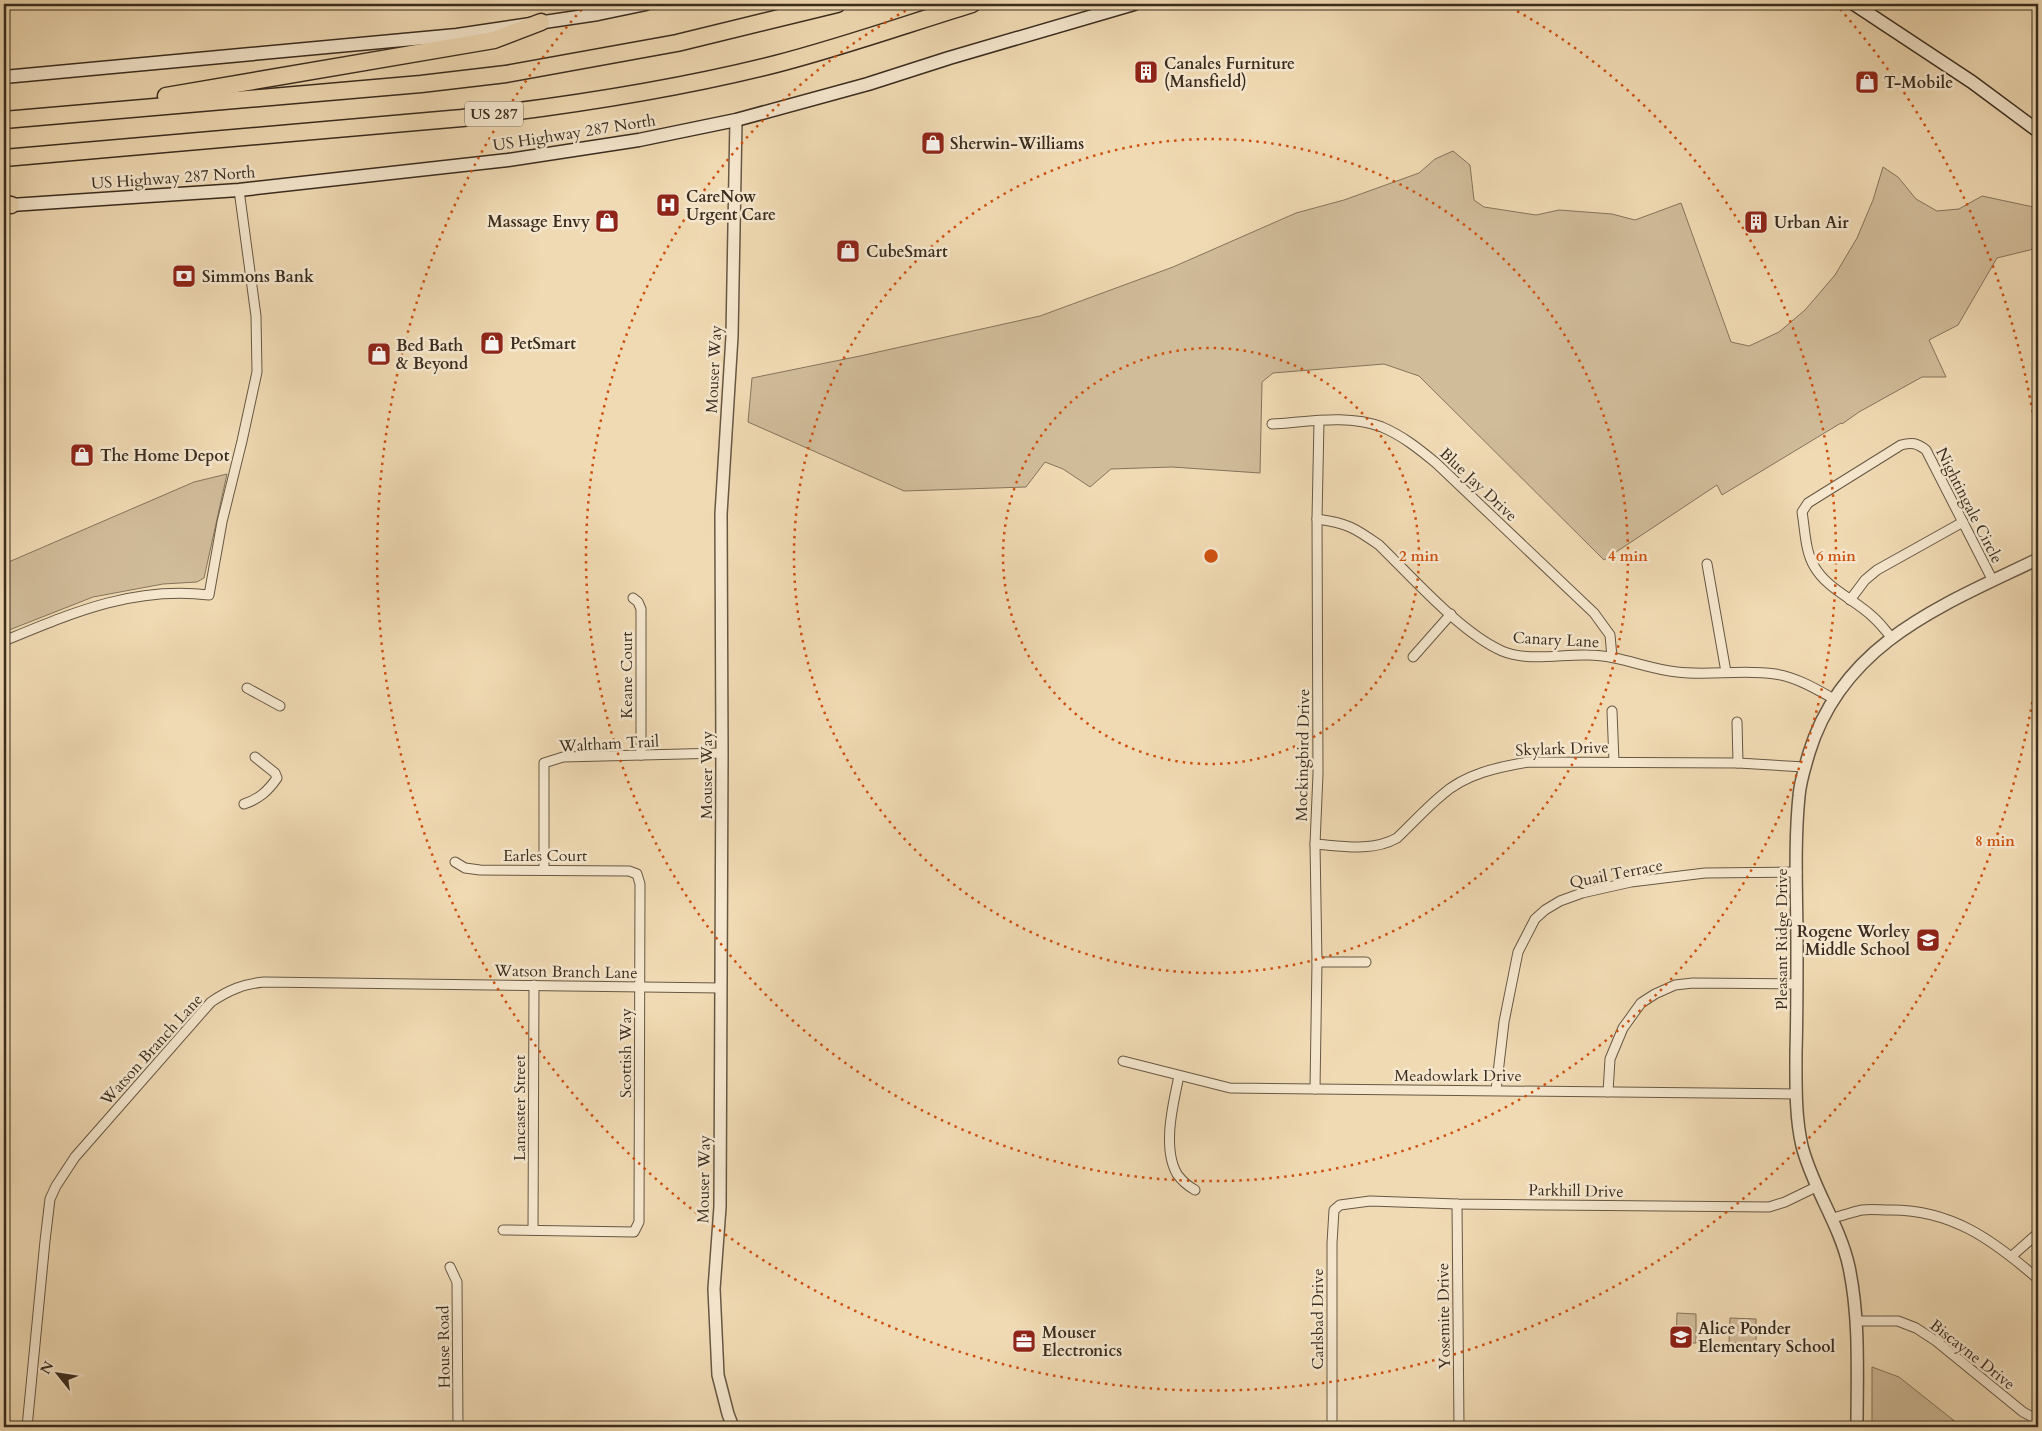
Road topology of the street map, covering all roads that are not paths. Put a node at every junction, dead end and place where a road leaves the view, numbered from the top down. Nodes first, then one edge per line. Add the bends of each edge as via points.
1 (646, 4) edge
2 (837, 4) edge
3 (972, 4) edge
4 (1134, 4) edge
5 (1854, 4) edge
6 (541, 22) junction
7 (4, 77) edge
8 (4, 120) edge
9 (736, 120) junction
10 (2038, 131) edge
11 (4, 158) edge
12 (239, 190) junction
13 (6, 205) edge
14 (1319, 421) junction
15 (1272, 424) dead end
16 (1317, 519) junction
17 (1963, 522) junction
18 (2038, 559) edge
19 (1707, 564) dead end
20 (1993, 581) junction
21 (633, 598) dead end
22 (1850, 600) junction
23 (1451, 614) junction
24 (1891, 637) junction
25 (4, 641) edge
26 (1413, 657) dead end
27 (1612, 657) junction
28 (1726, 672) junction
29 (247, 688) dead end
30 (1834, 699) junction
31 (280, 706) dead end
32 (1612, 711) dead end
33 (1738, 722) dead end
34 (722, 753) junction
35 (641, 755) junction
36 (255, 757) dead end
37 (1614, 762) junction
38 (1738, 764) junction
39 (1805, 767) junction
40 (244, 804) dead end
41 (1315, 844) junction
42 (454, 862) dead end
43 (544, 870) junction
44 (1797, 872) junction
45 (637, 874) joint
46 (1317, 962) junction
47 (1366, 962) dead end
48 (1797, 984) junction
49 (534, 986) junction
50 (640, 987) junction
51 (721, 988) junction
52 (1123, 1061) dead end
53 (1179, 1076) junction
54 (1315, 1089) junction
55 (1496, 1090) junction
56 (1608, 1092) junction
57 (1796, 1094) junction
58 (1816, 1187) junction
59 (1195, 1190) dead end
60 (1457, 1204) junction
61 (1334, 1210) joint
62 (1832, 1218) junction
63 (502, 1230) dead end
64 (533, 1230) junction
65 (2038, 1233) edge
66 (2012, 1256) junction
67 (450, 1267) dead end
68 (2038, 1279) edge
69 (1856, 1321) junction
70 (2038, 1420) edge
71 (27, 1427) edge
72 (458, 1427) edge
73 (733, 1427) edge
74 (1332, 1427) edge
75 (1459, 1427) edge
76 (1857, 1427) edge

1 - 6 main road
2 - 8 highway, US 287 via 677,43 506,74
3 - 11 highway, US 287 via 777,63 632,94 526,111
4 - 9 main road, US Highway 287 North
5 - 10 main road via 1972,82
6 - 7 main road via 457,35
6 - 8 highway via 494,40 222,87 118,103 27,112
9 - 12 main road, US Highway 287 North via 639,140 508,160
9 - 34 street, Mouser Way via 732,336 721,514
12 - 13 main road, US Highway 287 North
12 - 25 street via 256,316 256,372 209,595 168,592 110,602 80,610
14 - 15 street, Blue Jay Drive
14 - 16 street, Mockingbird Drive
14 - 27 street, Blue Jay Drive via 1352,420 1381,427 1412,443 1594,613 1610,635
16 - 23 street, Canary Lane via 1340,522 1363,533
16 - 41 street, Mockingbird Drive via 1318,774
17 - 20 street, Nightingale Circle
17 - 22 street via 1877,570
17 - 22 street, Nightingale Circle via 1926,450 1911,442 1901,445 1808,504 1802,512 1813,564
18 - 20 street, Pleasant Ridge Drive
19 - 28 street
20 - 24 street, Pleasant Ridge Drive via 1915,620
21 - 35 street, Keane Court via 641,609
22 - 24 street, Nightingale Circle via 1872,616
23 - 26 street
23 - 27 street, Canary Lane via 1479,639 1503,651 1521,655
24 - 30 street, Pleasant Ridge Drive via 1868,657
27 - 28 street, Canary Lane via 1671,672
28 - 30 street, Canary Lane via 1777,674
29 - 31 street
30 - 39 street, Pleasant Ridge Drive
32 - 37 street
33 - 38 street
34 - 35 street, Waltham Trail
34 - 51 street, Mouser Way
35 - 43 street, Waltham Trail via 563,757 544,763
36 - 40 street via 277,778 255,800
37 - 38 street, Skylark Drive
37 - 41 street, Skylark Drive via 1528,762 1498,767 1467,778 1443,794 1390,842 1362,848
38 - 39 street, Skylark Drive
39 - 44 street, Pleasant Ridge Drive via 1799,794
41 - 46 street, Mockingbird Drive
42 - 43 street, Earles Court via 472,870
43 - 45 street, Earles Court via 628,871
44 - 48 street, Pleasant Ridge Drive
44 - 55 street, Quail Terrace via 1705,873 1631,882 1582,892 1545,910 1536,919 1518,952 1504,1022
45 - 50 street, Scottish Way via 640,884
46 - 47 street
46 - 54 street, Mockingbird Drive
48 - 56 street via 1693,983 1676,985 1654,994 1641,1002 1623,1028 1610,1060
48 - 57 street, Pleasant Ridge Drive
49 - 50 street, Watson Branch Lane
49 - 64 street, Lancaster Street
49 - 71 street, Watson Branch Lane via 264,982 236,987 212,1002 75,1157 50,1198
50 - 51 street, Watson Branch Lane
50 - 64 street, Scottish Way via 640,1218 634,1232
51 - 73 street, Mouser Way via 720,1207 714,1289 715,1334 718,1375
52 - 53 street, Meadowlark Drive
53 - 54 street, Meadowlark Drive via 1230,1088
53 - 59 street via 1171,1122 1172,1159 1178,1176
54 - 55 street, Meadowlark Drive
55 - 56 street, Meadowlark Drive
56 - 57 street, Meadowlark Drive
57 - 58 street, Pleasant Ridge Drive via 1802,1145
58 - 60 street, Parkhill Drive via 1769,1207
58 - 62 street, Pleasant Ridge Drive
60 - 61 street, Parkhill Drive via 1370,1201 1340,1205
60 - 75 street, Yosemite Drive
61 - 74 street, Carlsbad Drive
62 - 66 street via 1863,1210 1906,1209 1934,1214 1962,1224
62 - 69 street, Pleasant Ridge Drive via 1849,1266
63 - 64 street
65 - 66 street
66 - 68 street
67 - 72 street, House Road via 457,1282
69 - 70 street, Biscayne Drive via 1898,1322 1916,1328 2023,1412
69 - 76 street, Pleasant Ridge Drive

